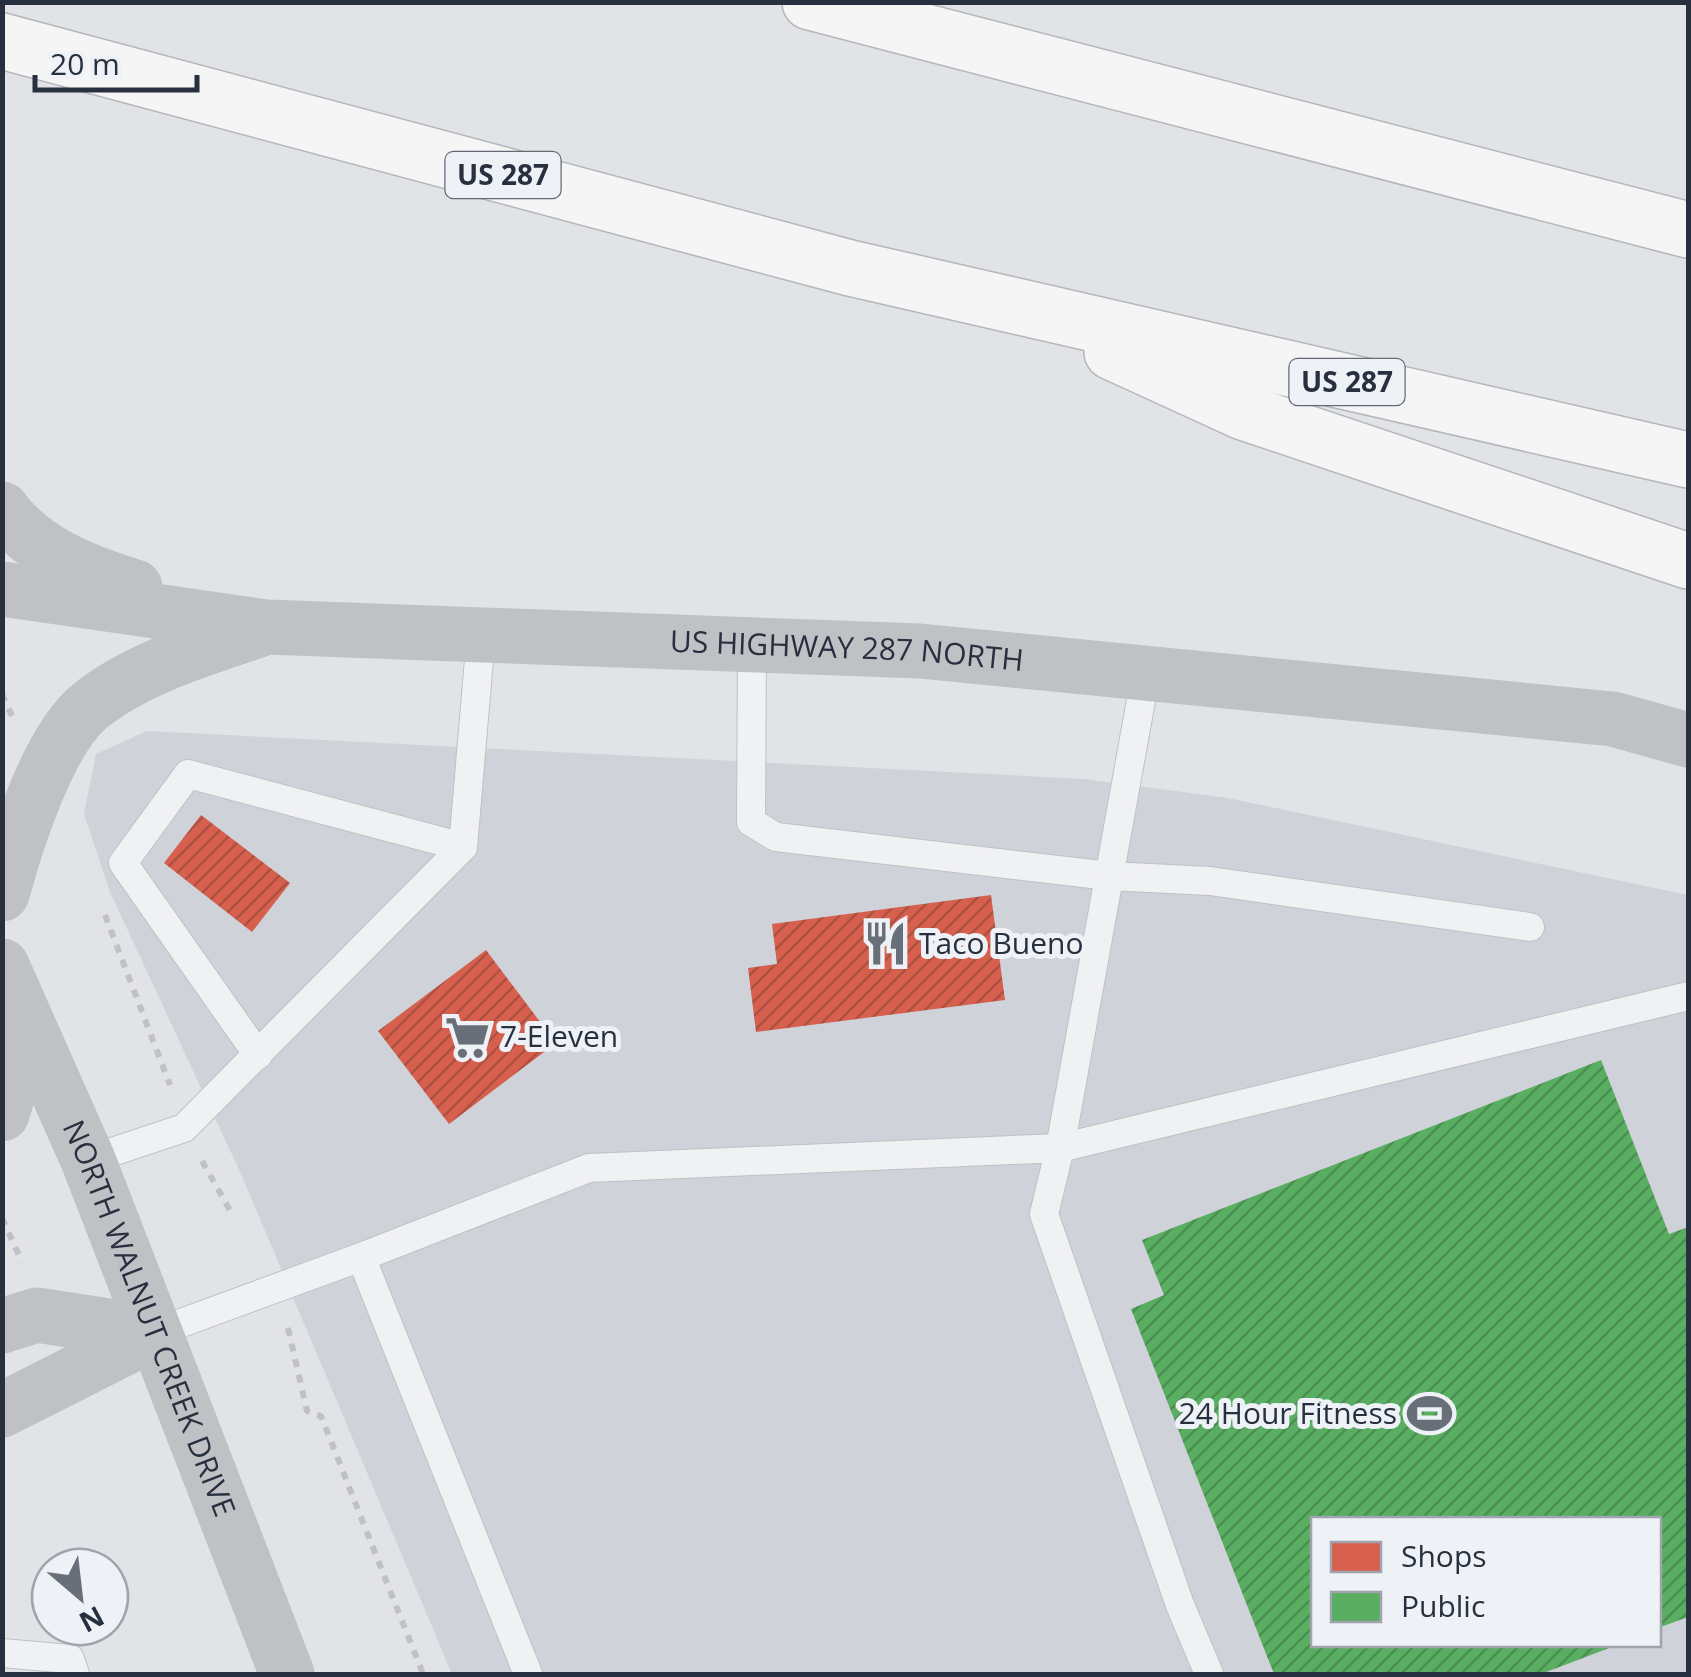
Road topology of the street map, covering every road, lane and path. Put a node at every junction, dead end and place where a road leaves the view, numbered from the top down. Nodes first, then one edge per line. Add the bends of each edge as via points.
1 (810, 2) edge
2 (2, 41) edge
3 (1688, 230) edge
4 (1005, 304) junction
5 (1688, 460) edge
6 (2, 509) edge
7 (1688, 561) edge
8 (2, 589) edge
9 (266, 627) junction
10 (481, 636) junction
11 (752, 646) junction
12 (1146, 673) junction
13 (2, 694) edge
14 (1688, 740) edge
15 (52, 759) junction
16 (463, 847) junction
17 (1109, 876) junction
18 (2, 894) edge
19 (100, 901) dead end
20 (1530, 926) dead end
21 (2, 966) edge
22 (1688, 996) edge
23 (28, 1029) junction
24 (258, 1055) junction
25 (2, 1114) edge
26 (184, 1128) junction
27 (1060, 1148) junction
28 (88, 1160) junction
29 (232, 1214) dead end
30 (2, 1218) edge
31 (361, 1257) junction
32 (29, 1277) dead end
33 (286, 1322) dead end
34 (2, 1326) edge
35 (154, 1333) junction
36 (2, 1410) edge
37 (2, 1653) edge
38 (75, 1674) edge
39 (287, 1674) edge
40 (423, 1674) edge
41 (528, 1674) edge
42 (1209, 1674) edge

1 - 3 highway
2 - 4 highway, US 287
4 - 5 highway, US 287
4 - 7 highway via 1243,412
6 - 9 main road via 16,527 82,570
8 - 9 main road, US HIGHWAY 287 NORTH
9 - 10 main road, US HIGHWAY 287 NORTH
9 - 15 main road via 175,661 88,708
10 - 11 main road, US HIGHWAY 287 NORTH
10 - 16 lane
11 - 12 main road, US HIGHWAY 287 NORTH via 920,651
11 - 17 lane via 751,822 776,837
12 - 14 main road, US HIGHWAY 287 NORTH via 1613,719
12 - 17 lane
13 - 15 path via 21,738
15 - 18 main road
16 - 24 lane
16 - 24 lane via 188,774 123,863
17 - 20 lane via 1210,881
17 - 27 lane
19 - 26 path
21 - 23 main road, NORTH WALNUT CREEK DRIVE
22 - 27 lane
23 - 25 main road
23 - 28 main road, NORTH WALNUT CREEK DRIVE
24 - 26 lane
26 - 28 lane
26 - 29 path
27 - 31 lane via 588,1168
27 - 42 lane via 1044,1214
28 - 35 main road, NORTH WALNUT CREEK DRIVE
30 - 32 path
31 - 35 lane
31 - 41 lane
33 - 40 path via 307,1411 322,1416
34 - 35 main road via 37,1314
35 - 36 main road
35 - 39 main road, NORTH WALNUT CREEK DRIVE
37 - 38 lane via 70,1660

